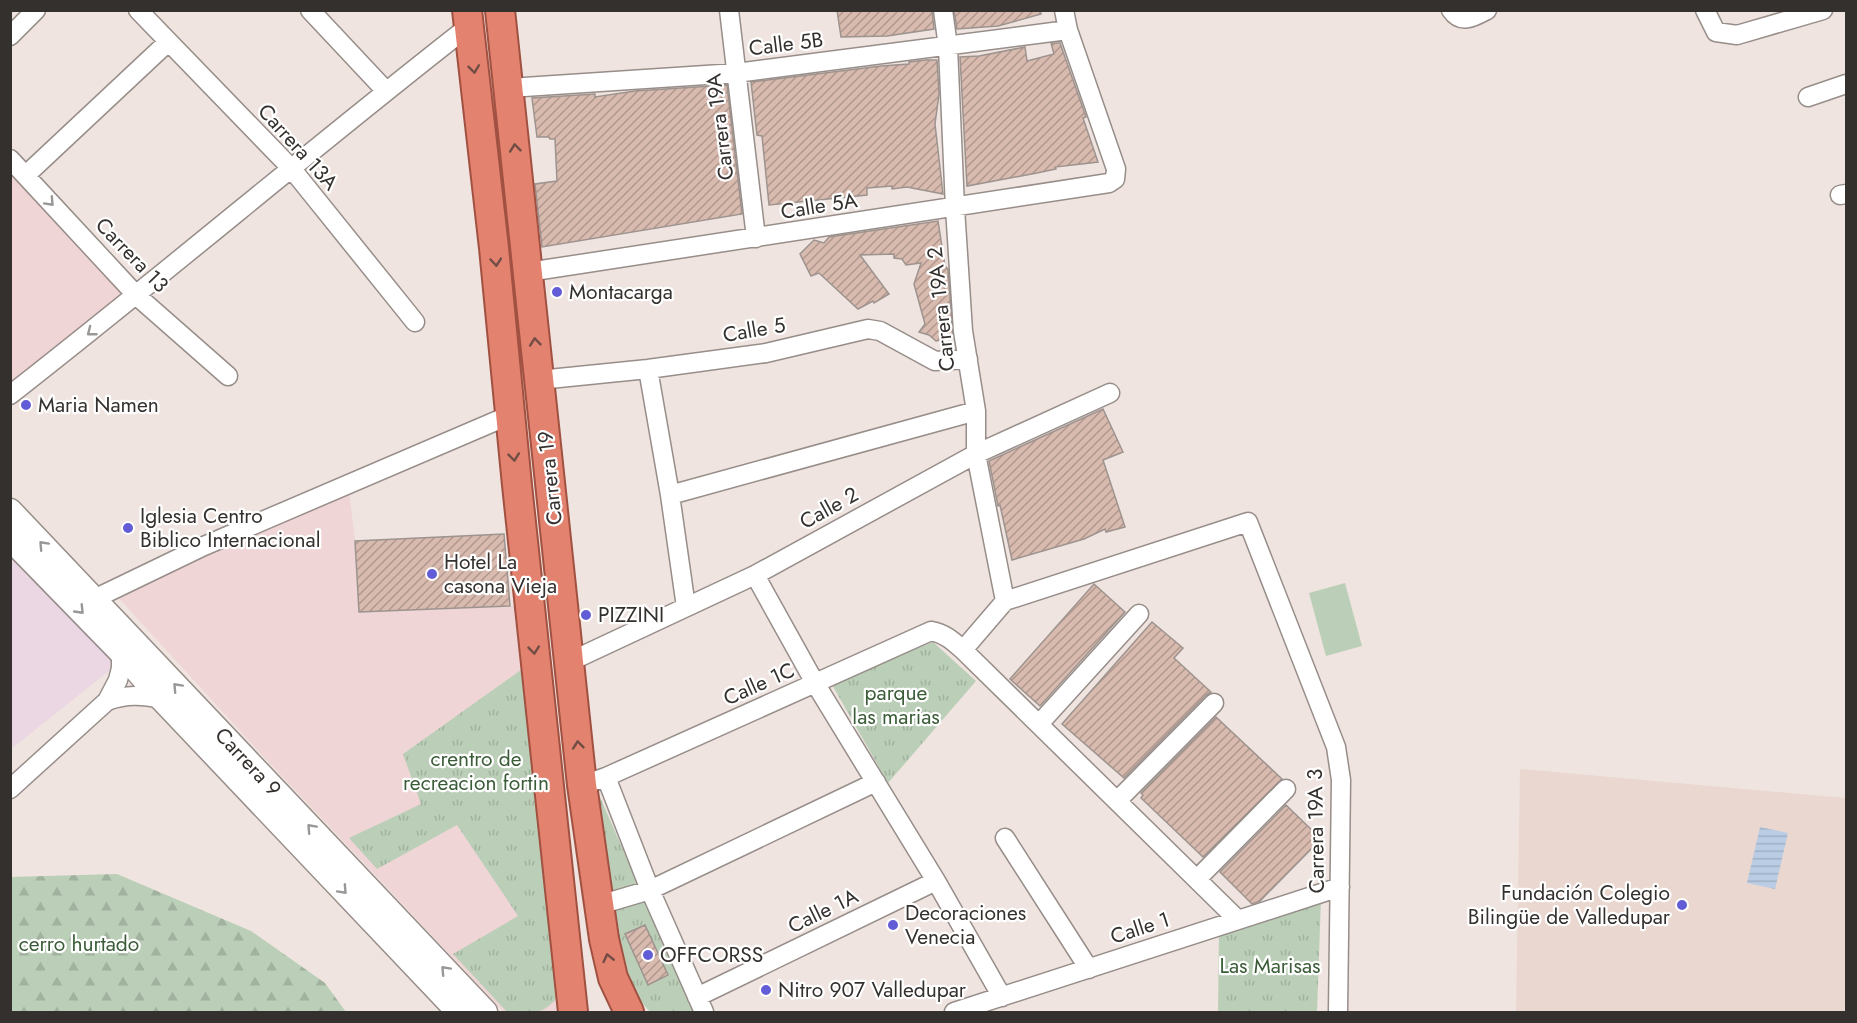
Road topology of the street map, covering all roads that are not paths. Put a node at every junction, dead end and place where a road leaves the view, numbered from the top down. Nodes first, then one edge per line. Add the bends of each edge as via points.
1 (36, 10) edge
2 (138, 10) edge
3 (310, 10) edge
4 (500, 10) edge
5 (729, 10) edge
6 (944, 10) edge
7 (1064, 10) edge
8 (1451, 10) edge
9 (1487, 10) edge
10 (1705, 10) edge
11 (1823, 10) edge
12 (468, 18) edge
13 (1068, 30) junction
14 (10, 36) edge
15 (168, 42) junction
16 (948, 46) junction
17 (736, 73) junction
18 (1846, 84) edge
19 (508, 88) junction
20 (386, 91) junction
21 (1808, 97) dead end
22 (10, 159) edge
23 (291, 168) junction
24 (26, 175) junction
25 (955, 208) junction
26 (756, 238) junction
27 (528, 272) junction
28 (137, 296) junction
29 (415, 322) dead end
30 (968, 359) junction
31 (648, 369) junction
32 (228, 376) dead end
33 (539, 380) junction
34 (1110, 393) dead end
35 (10, 395) edge
36 (976, 411) junction
37 (510, 415) junction
38 (976, 454) junction
39 (670, 495) junction
40 (10, 511) edge
41 (10, 538) edge
42 (755, 575) junction
43 (94, 599) junction
44 (1005, 601) junction
45 (686, 607) junction
46 (1139, 614) dead end
47 (963, 650) junction
48 (121, 652) junction
49 (569, 662) junction
50 (815, 683) junction
51 (162, 699) junction
52 (107, 701) junction
53 (1214, 703) dead end
54 (1039, 724) junction
55 (594, 781) junction
56 (876, 782) junction
57 (10, 789) edge
58 (1286, 789) dead end
59 (1117, 801) junction
60 (1005, 838) dead end
61 (1197, 879) junction
62 (936, 881) junction
63 (1340, 887) junction
64 (650, 890) junction
65 (599, 905) junction
66 (1238, 920) junction
67 (1089, 969) junction
68 (1002, 997) junction
69 (700, 1005) edge
70 (459, 1012) edge
71 (485, 1012) edge
72 (573, 1012) edge
73 (629, 1012) edge
74 (954, 1012) edge
75 (1338, 1012) edge

1 - 14 street
2 - 15 street, Carrera 13A
3 - 20 street
4 - 19 highway, Carrera 19
5 - 17 street, Carrera 19A
6 - 16 street, Carrera 19A 2
7 - 13 street
8 - 9 street via 1464,20
10 - 11 street via 1716,32 1737,35
12 - 20 street
12 -> 37 highway, Carrera 19
13 - 16 street, Calle 5B
13 - 25 street, Calle 5A via 1116,169 1114,179 1109,183
15 - 23 street, Carrera 13A
15 - 24 street
16 - 17 street, Calle 5B
16 - 25 street, Carrera 19A 2
17 - 19 street, Calle 5B
17 - 26 street, Carrera 19A
18 - 21 street
27 -> 19 highway, Carrera 19
20 - 23 street
22 - 24 street, Carrera 13
23 - 28 street
23 - 29 street, Carrera 13A
24 -> 28 street, Carrera 13
25 - 26 street, Calle 5A
25 - 30 street, Carrera 19A 2
26 - 27 street, Calle 5A
33 -> 27 highway, Carrera 19
28 - 32 street, Carrera 13
28 -> 35 street
30 - 31 street, Calle 5 via 935,361 891,336 868,329 766,353
30 - 36 street, Carrera 19A 2
31 - 33 street, Calle 5
31 - 39 street
33 - 49 highway, Carrera 19
34 - 38 street, Calle 2
36 - 38 street, Carrera 19A 2
36 - 39 street
37 - 43 street via 204,546
37 -> 72 highway, Carrera 19
38 - 42 street, Calle 2
38 - 44 street, Carrera 19A 2
39 - 45 street
43 -> 40 main road, Carrera 9
41 -> 48 main road, Carrera 9
42 - 45 street, Calle 2
42 - 50 street
71 -> 43 main road, Carrera 9
44 - 47 street
44 - 63 street, Carrera 19A 3 via 1248,522 1336,747 1341,780
45 - 49 street, Calle 2
46 - 54 street
47 - 50 street, Calle 1C via 947,636 931,631
47 - 54 street
48 - 51 main road, Carrera 9
48 - 52 street via 118,680
55 -> 49 highway, Carrera 19
50 - 55 street, Calle 1C
50 - 56 street
51 - 52 street via 133,695
51 -> 70 main road, Carrera 9
52 - 57 street
53 - 59 street
54 - 59 street
55 - 64 street
55 - 65 highway, Carrera 19
56 - 62 street
56 - 64 street
58 - 61 street
59 - 61 street
60 - 67 street
61 - 66 street
62 - 68 street
62 - 69 street, Calle 1A
63 - 66 street, Calle 1
63 - 75 street, Carrera 19A 3
64 - 65 street
64 - 69 street
73 -> 65 highway, Carrera 19 via 613,978
66 - 67 street, Calle 1
67 - 68 street, Calle 1
68 - 74 street, Calle 1

